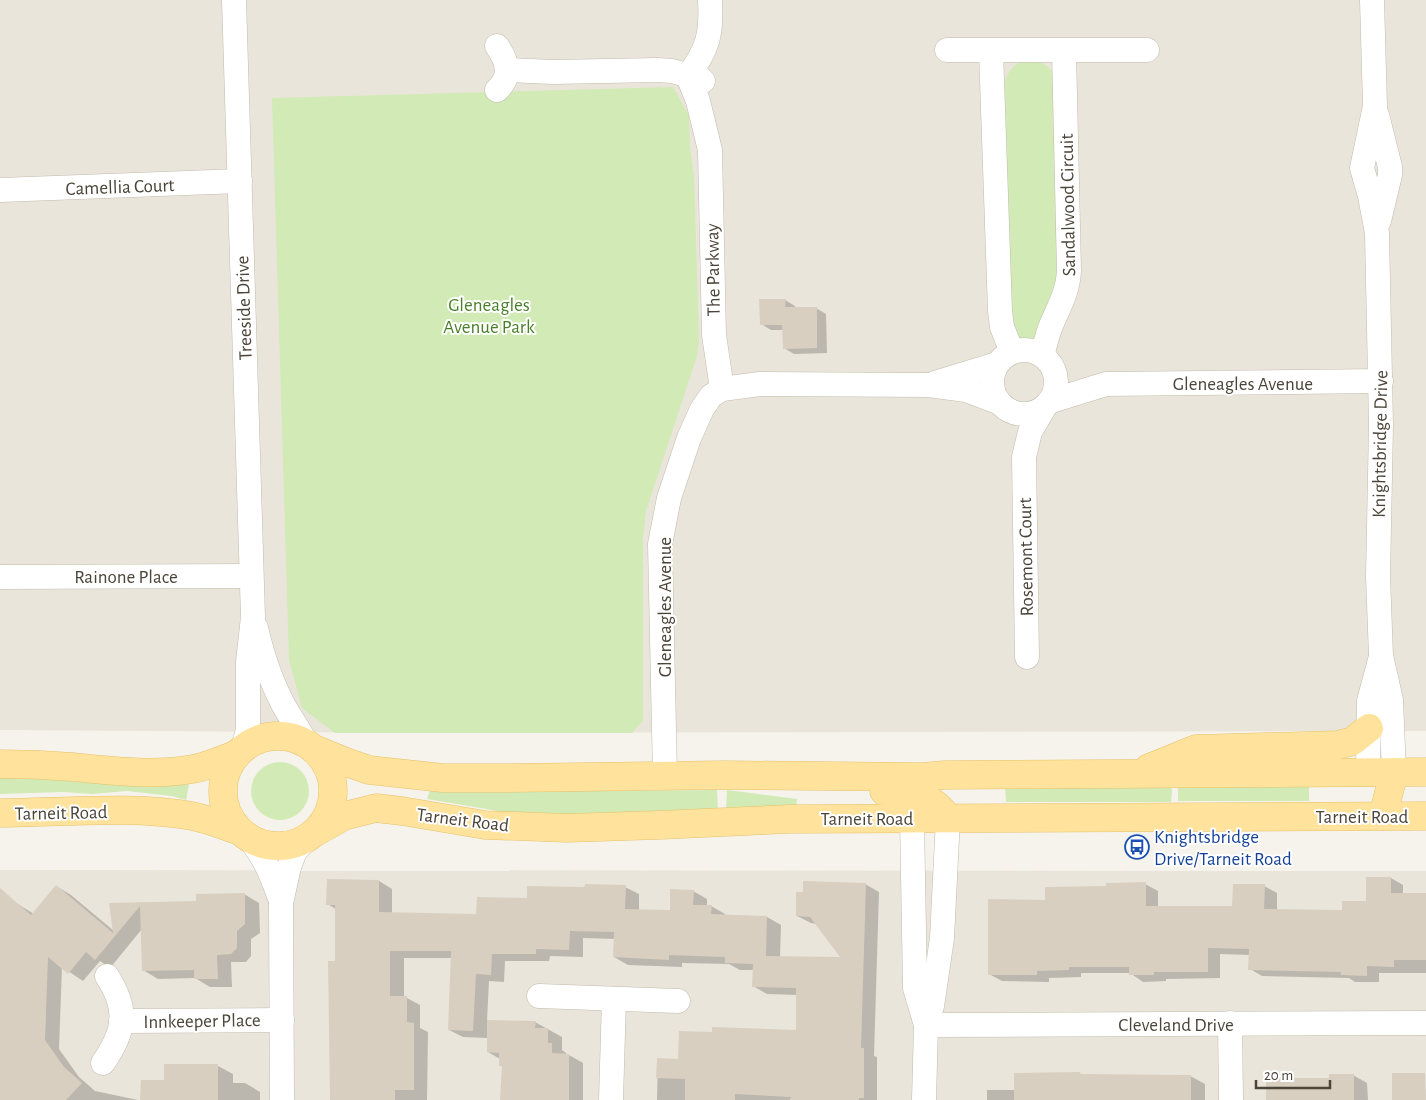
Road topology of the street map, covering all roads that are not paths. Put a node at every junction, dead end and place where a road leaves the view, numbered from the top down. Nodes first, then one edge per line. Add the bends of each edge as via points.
1 (234, 0) edge
2 (710, 0) edge
3 (1372, 0) edge
4 (497, 46) dead end
5 (947, 50) dead end
6 (1147, 50) dead end
7 (992, 51) junction
8 (1064, 51) junction
9 (688, 76) junction
10 (240, 181) junction
11 (0, 190) edge
12 (1005, 358) junction
13 (1046, 358) junction
14 (1381, 381) junction
15 (1106, 384) junction
16 (929, 385) junction
17 (722, 389) junction
18 (1047, 404) junction
19 (1002, 405) junction
20 (1024, 457) junction
21 (251, 576) junction
22 (0, 577) edge
23 (253, 617) junction
24 (1381, 656) junction
25 (1027, 657) dead end
26 (1369, 728) junction
27 (310, 746) junction
28 (240, 751) junction
29 (0, 764) edge
30 (1381, 772) junction
31 (1426, 772) edge
32 (1134, 774) junction
33 (759, 775) junction
34 (945, 775) junction
35 (665, 776) junction
36 (915, 806) junction
37 (0, 813) edge
38 (1384, 816) junction
39 (1426, 816) edge
40 (948, 818) junction
41 (244, 834) junction
42 (312, 835) junction
43 (282, 903) junction
44 (914, 938) junction
45 (942, 938) junction
46 (107, 976) dead end
47 (540, 996) dead end
48 (614, 998) junction
49 (678, 1001) dead end
50 (282, 1020) junction
51 (122, 1021) junction
52 (1230, 1023) junction
53 (1426, 1023) edge
54 (926, 1025) junction
55 (103, 1062) dead end
56 (282, 1100) edge
57 (611, 1100) edge
58 (924, 1100) edge
59 (1231, 1100) edge

1 - 10 street, Treeside Drive
2 - 9 street via 707,45
3 - 14 street, Knightsbridge Drive via 1374,106 1362,168 1377,233
4 - 9 street via 506,61 502,80 552,72 657,70
5 - 7 street
6 - 8 street
7 - 8 street
7 - 12 street via 1000,311
8 - 13 street, Sandalwood Circuit via 1070,271 1064,297 1050,327
9 - 17 street, The Parkway via 698,100 710,150 714,335
10 - 11 street, Camellia Court
10 - 21 street, Treeside Drive
12 - 13 street via 1023,350 1033,350
12 - 16 street
12 - 19 street via 993,373 992,383
13 - 15 street, Gleneagles Avenue via 1076,375
13 - 18 street via 1055,371 1057,381 1056,391
14 - 15 street, Gleneagles Avenue
14 - 24 street, Knightsbridge Drive via 1377,547
15 - 18 street, Gleneagles Avenue
16 - 17 street via 760,384
16 - 19 street via 966,390
17 - 35 street, Gleneagles Avenue via 711,396 702,409 689,438 669,498 660,544
18 - 19 street via 1035,413 1024,415
18 - 20 street, Rosemont Court via 1030,432
19 - 20 street, Rosemont Court
20 - 25 street, Rosemont Court
21 - 22 street, Rainone Place
21 - 23 street, Treeside Drive
23 - 27 street, Treeside Drive via 261,650 275,685
23 - 28 street, Treeside Drive via 248,662 248,730
24 - 26 street, Knightsbridge Drive via 1369,701
24 - 30 street, Knightsbridge Drive via 1391,700
26 - 30 street, Knightsbridge Drive
26 - 32 main road via 1353,740 1338,745 1196,749
27 - 28 main road via 291,737 274,735 258,739
27 - 35 main road, Tarneit Road via 368,770 443,778
27 - 42 main road via 326,763 333,781 333,800 326,818
28 - 29 main road via 213,764 170,771
28 - 41 main road via 228,768 223,784 224,802 230,818
30 - 31 main road, Tarneit Road
30 - 32 main road, Tarneit Road
30 - 38 main road
32 - 34 main road, Tarneit Road
33 - 34 main road, Tarneit Road
33 - 35 main road, Tarneit Road
33 - 36 main road via 839,789 886,791
34 - 36 main road via 935,780
36 - 40 main road via 930,800
36 - 42 main road, Tarneit Road via 790,819 568,828 484,825 376,808 344,816
36 - 44 street
37 - 41 main road, Tarneit Road via 163,812 194,816
38 - 39 main road, Tarneit Road
38 - 40 main road, Tarneit Road
40 - 45 street
41 - 42 main road via 263,844 279,846 295,844
41 - 43 street via 262,854
42 - 43 street via 295,851
43 - 50 street
44 - 45 street
44 - 54 street via 915,988
45 - 54 street
46 - 51 street, Innkeeper Place via 117,992
47 - 48 street
48 - 49 street
48 - 57 street
50 - 51 street, Innkeeper Place
50 - 56 street
51 - 55 street, Innkeeper Place via 113,1048
52 - 53 street, Cleveland Drive
52 - 54 street, Cleveland Drive
52 - 59 street
54 - 58 street

